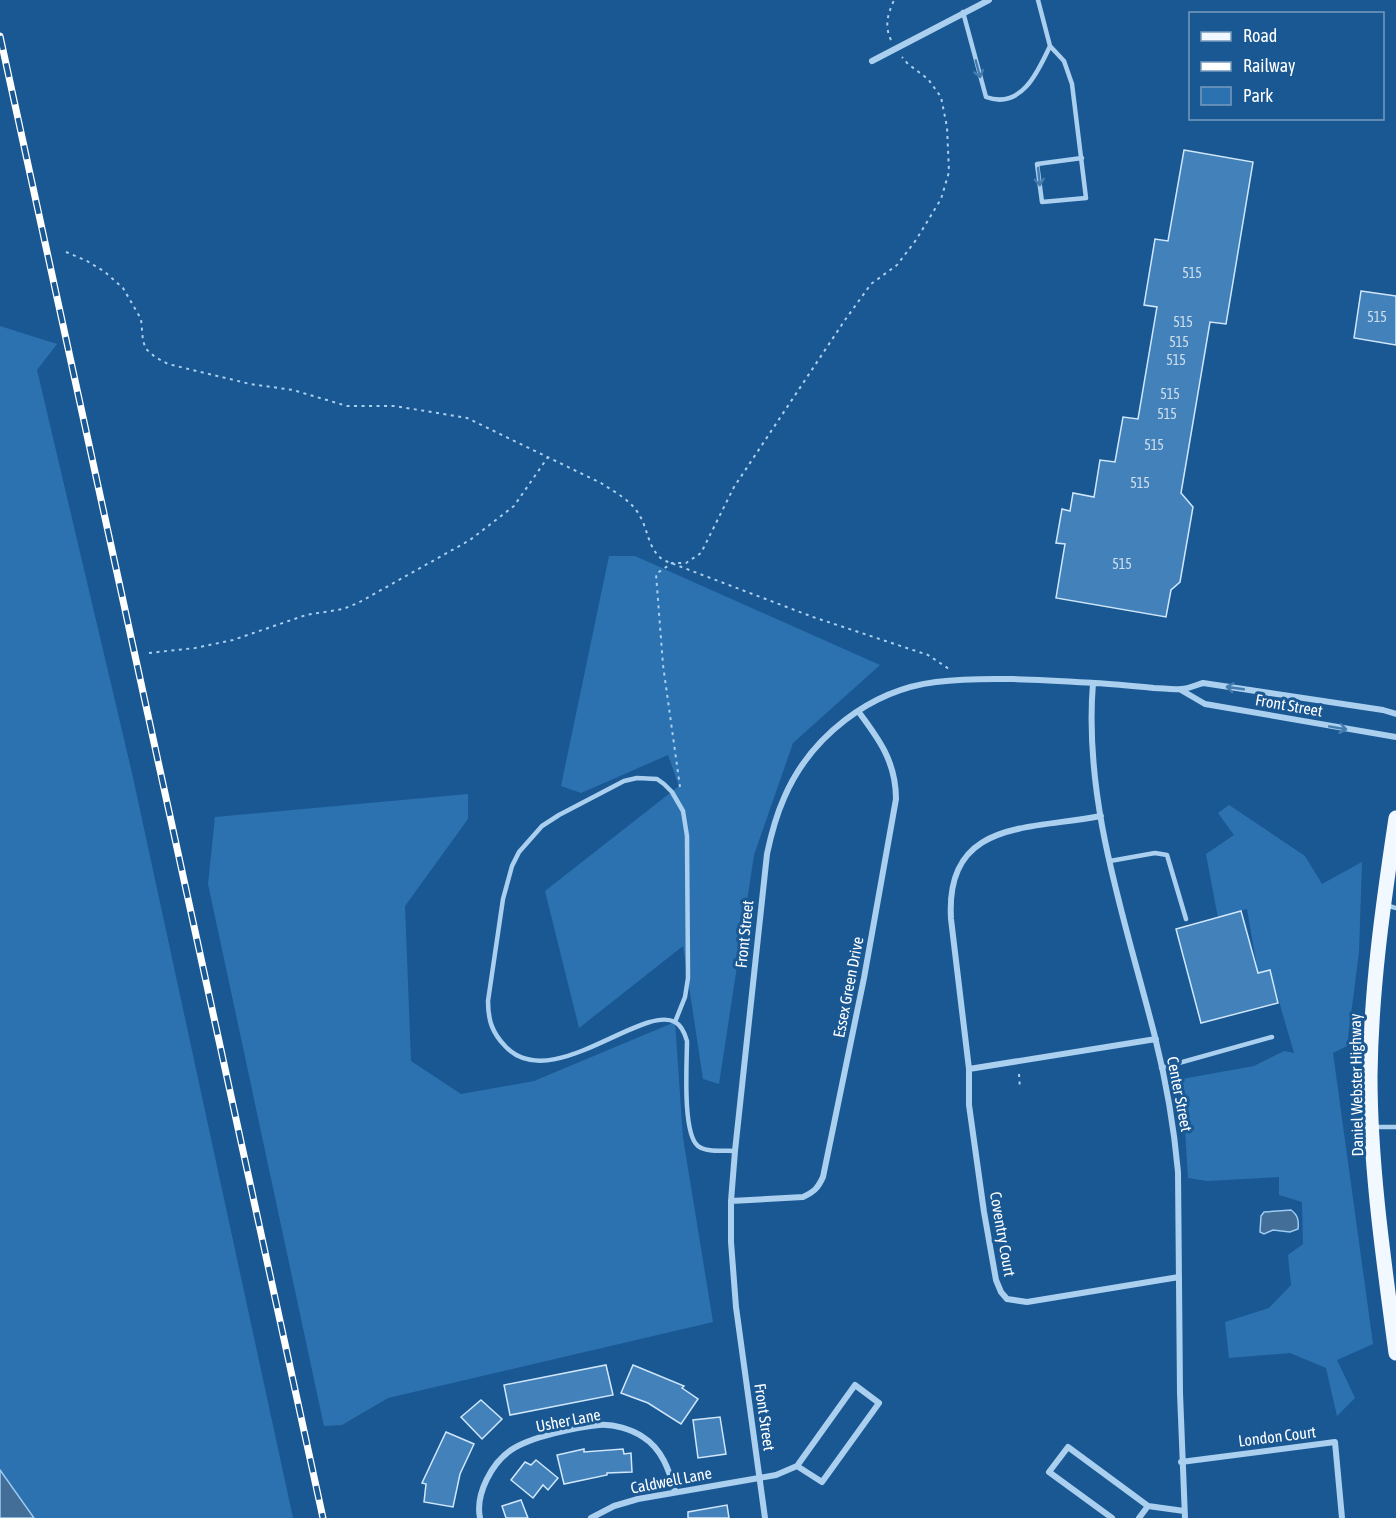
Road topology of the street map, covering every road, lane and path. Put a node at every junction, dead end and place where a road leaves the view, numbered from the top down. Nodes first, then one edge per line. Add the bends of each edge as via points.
1 (894, 0) edge
2 (989, 0) edge
3 (1038, 0) edge
4 (963, 12) junction
5 (1050, 46) junction
6 (895, 47) junction
7 (872, 61) dead end
8 (1082, 158) junction
9 (66, 252) dead end
10 (548, 458) junction
11 (672, 563) junction
12 (149, 653) dead end
13 (964, 680) junction
14 (1093, 683) junction
15 (1181, 690) junction
16 (858, 711) junction
17 (1396, 714) edge
18 (1396, 737) edge
19 (683, 811) junction
20 (1101, 816) junction
21 (1396, 818) edge
22 (1394, 845) edge
23 (1110, 861) junction
24 (1390, 906) edge
25 (1186, 919) dead end
26 (675, 1022) junction
27 (1272, 1037) dead end
28 (1156, 1040) junction
29 (1161, 1068) junction
30 (969, 1069) junction
31 (1019, 1074) dead end
32 (1020, 1089) dead end
33 (1372, 1127) junction
34 (1396, 1127) edge
35 (735, 1151) junction
36 (731, 1201) junction
37 (1179, 1277) junction
38 (1396, 1347) edge
39 (1181, 1462) junction
40 (797, 1466) junction
41 (759, 1477) junction
42 (675, 1491) junction
43 (1148, 1506) junction
44 (1184, 1514) edge
45 (480, 1518) edge
46 (591, 1518) edge
47 (765, 1518) edge
48 (1112, 1518) edge
49 (1139, 1518) edge
50 (1342, 1518) edge

1 - 6 path via 886,17 888,35
2 - 4 street
3 - 5 lane
4 -> 5 lane via 986,97 994,100 1017,95 1040,69
4 - 6 street
5 - 8 lane via 1064,61 1072,84
6 - 7 street
6 - 11 path via 941,97 949,172 941,199 897,265 871,284 845,320 734,487 701,554 686,562
8 -> 8 lane via 1037,164 1042,202 1086,198
9 - 10 path via 105,272 123,288 141,320 146,349 168,364 293,390 347,406 394,406 467,418
10 - 11 path via 621,496 635,509 654,553
10 - 12 path via 514,506 470,540 358,603 289,620 233,640
11 - 13 path via 813,617 928,655
11 - 19 path via 656,574 663,665
13 - 14 street, Front Street
13 - 16 street, Front Street via 907,688
14 - 15 street, Front Street
14 - 20 street, Center Street via 1091,727
17 -> 15 street, Front Street via 1203,683
15 -> 18 street, Front Street via 1205,704
16 - 35 street, Front Street via 815,747 798,771 774,825 763,884
16 - 36 street, Essex Green Drive via 891,764 896,799 823,1177 813,1193 803,1197
19 - 26 lane via 687,836 688,978
19 - 26 lane via 664,784 657,779 637,778 578,804 542,826 519,852 507,880 488,1001 492,1030 509,1050 524,1059 563,1057 646,1024
20 - 23 street, Center Street
20 - 30 street, Coventry Court via 998,834 975,846 957,869 950,909
21 - 22 main road, Daniel Webster Highway
22 - 24 main road, Daniel Webster Highway
23 - 25 lane via 1167,855
23 - 28 street, Center Street
24 - 33 main road, Daniel Webster Highway via 1375,977
26 - 35 lane via 685,1032 687,1041 687,1115 692,1137 698,1146 708,1150
27 - 29 lane
28 - 29 street, Center Street
28 - 30 street
29 - 37 street, Center Street via 1178,1172
30 - 37 street, Coventry Court via 969,1106 984,1212 996,1280 1007,1299 1027,1302
31 - 32 path
33 - 34 lane
33 - 38 main road, Daniel Webster Highway
35 - 36 street, Front Street
36 - 41 street, Front Street via 732,1275
37 - 39 street, Center Street
39 - 44 street, Center Street
39 - 50 street, London Court via 1335,1442
40 - 40 street via 822,1482 879,1403 855,1385
40 - 41 street, Caldwell Lane
41 - 42 street, Caldwell Lane
41 - 47 street, Front Street
42 - 45 street, Usher Lane via 663,1459 649,1442 630,1430 599,1425 549,1435 511,1450 488,1479
42 - 46 street, Caldwell Lane via 614,1506
43 - 44 street
43 - 48 street via 1068,1447 1049,1472
43 - 49 street

